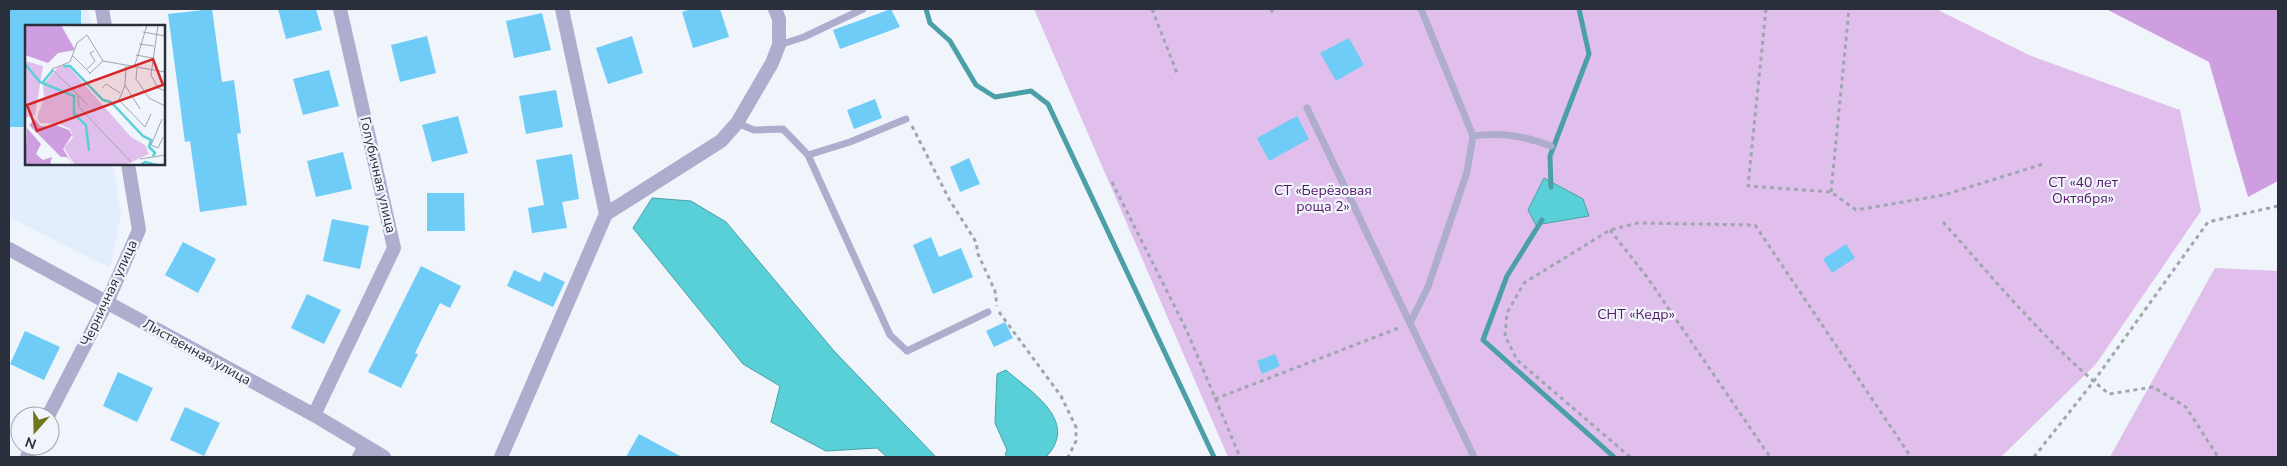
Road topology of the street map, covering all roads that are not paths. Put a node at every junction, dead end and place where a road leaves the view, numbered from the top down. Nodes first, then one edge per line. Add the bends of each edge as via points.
1 (102, 9) edge
2 (340, 9) edge
3 (562, 9) edge
4 (775, 9) edge
5 (863, 9) edge
6 (1421, 9) edge
7 (105, 25) edge
8 (779, 45) junction
9 (1307, 108) dead end
10 (906, 119) road end
11 (737, 123) junction
12 (1473, 136) junction
13 (1551, 146) dead end
14 (808, 155) junction
15 (128, 165) edge
16 (606, 214) junction
17 (9, 249) edge
18 (107, 302) junction
19 (988, 312) dead end
20 (1410, 323) junction
21 (53, 406) edge
22 (314, 415) junction
23 (362, 452) edge
24 (384, 457) edge
25 (501, 457) edge
26 (1474, 457) edge

1 - 7 street
2 - 22 street, Голубичная улица via 394,248
3 - 16 street
4 - 8 street via 779,19
5 - 8 lane
6 - 12 lane
8 - 11 street
9 - 20 lane
10 - 14 lane
11 - 14 lane via 754,130 783,129
11 - 16 street via 721,141
12 - 13 lane via 1496,133 1523,136
12 - 20 lane via 1467,172 1428,287
14 - 19 lane via 890,336 908,350
15 - 18 street, Черничная улица via 138,230
16 - 25 street
17 - 18 street, Лиственная улица
18 - 21 street, Черничная улица
18 - 22 street, Лиственная улица
20 - 26 lane
22 - 23 street, Лиственная улица
23 - 24 street, Лиственная улица

